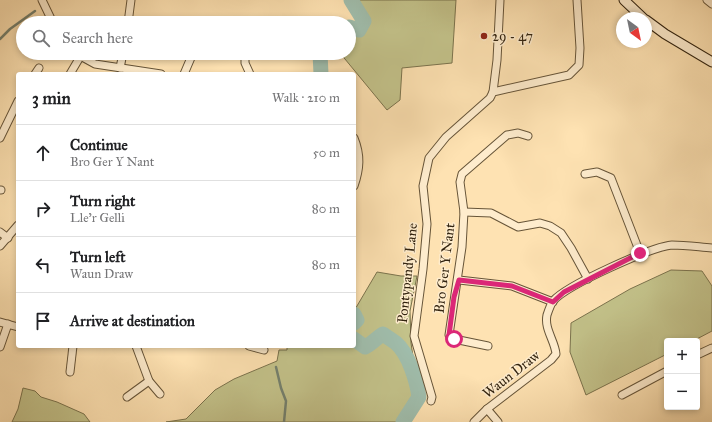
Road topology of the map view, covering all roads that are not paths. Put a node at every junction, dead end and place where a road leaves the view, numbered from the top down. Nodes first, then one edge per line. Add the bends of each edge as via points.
1 (42, 0) edge
2 (131, 0) edge
3 (500, 0) edge
4 (577, 0) edge
5 (624, 0) edge
6 (707, 0) edge
7 (712, 4) edge
8 (637, 12) edge
9 (50, 16) edge
10 (129, 16) edge
11 (652, 24) edge
12 (75, 60) edge
13 (87, 60) edge
14 (122, 60) edge
15 (190, 60) edge
16 (245, 60) edge
17 (712, 62) edge
18 (120, 68) junction
19 (71, 72) edge
20 (146, 72) edge
21 (185, 72) edge
22 (249, 72) edge
23 (493, 92) junction
24 (16, 105) edge
25 (528, 136) dead end
26 (0, 138) edge
27 (356, 145) edge
28 (585, 174) dead end
29 (356, 180) edge
30 (464, 212) junction
31 (16, 228) edge
32 (0, 232) edge
33 (8, 238) junction
34 (0, 246) edge
35 (712, 248) edge
36 (640, 253) junction
37 (588, 279) junction
38 (459, 280) junction
39 (553, 302) junction
40 (0, 322) edge
41 (8, 324) junction
42 (16, 327) edge
43 (488, 346) dead end
44 (0, 347) edge
45 (73, 348) edge
46 (137, 348) edge
47 (256, 348) edge
48 (712, 348) edge
49 (264, 350) dead end
50 (700, 354) edge
51 (70, 372) dead end
52 (664, 373) edge
53 (149, 381) junction
54 (160, 394) dead end
55 (622, 395) dead end
56 (127, 397) dead end
57 (431, 401) dead end
58 (487, 409) junction
59 (474, 422) edge
60 (498, 422) edge

1 - 9 street
2 - 10 street
3 - 23 street
4 - 23 street via 579,65 569,75
5 - 8 main road
6 - 7 street
11 - 17 main road
12 - 19 street
13 - 18 street via 95,64
14 - 18 street
15 - 21 street
16 - 22 street
18 - 20 street
23 - 57 street, Pontypandy Lane via 490,98 446,137 429,158 423,186 427,224 414,336
24 - 26 street
25 - 30 street, Bro Ger Y Nant via 518,133 506,135 462,174 460,182
27 - 29 street via 359,156
28 - 36 street via 597,172 611,178
30 - 37 street via 491,213 518,227 540,223 550,226 561,233
30 - 38 street, Bro Ger Y Nant
31 - 33 street
32 - 33 street
33 - 34 street
35 - 36 street via 672,245
36 - 37 street
37 - 39 street via 564,292
38 - 39 street via 512,286
38 - 43 street, Bro Ger Y Nant via 449,335 454,339
39 - 58 street, Waun Draw via 547,316 548,332 556,354
40 - 41 street
41 - 42 street
41 - 44 street
45 - 51 street
46 - 53 street
47 - 49 street
48 - 50 street
52 - 55 street
53 - 54 street
53 - 56 street
58 - 59 street, Waun Draw
58 - 60 street

